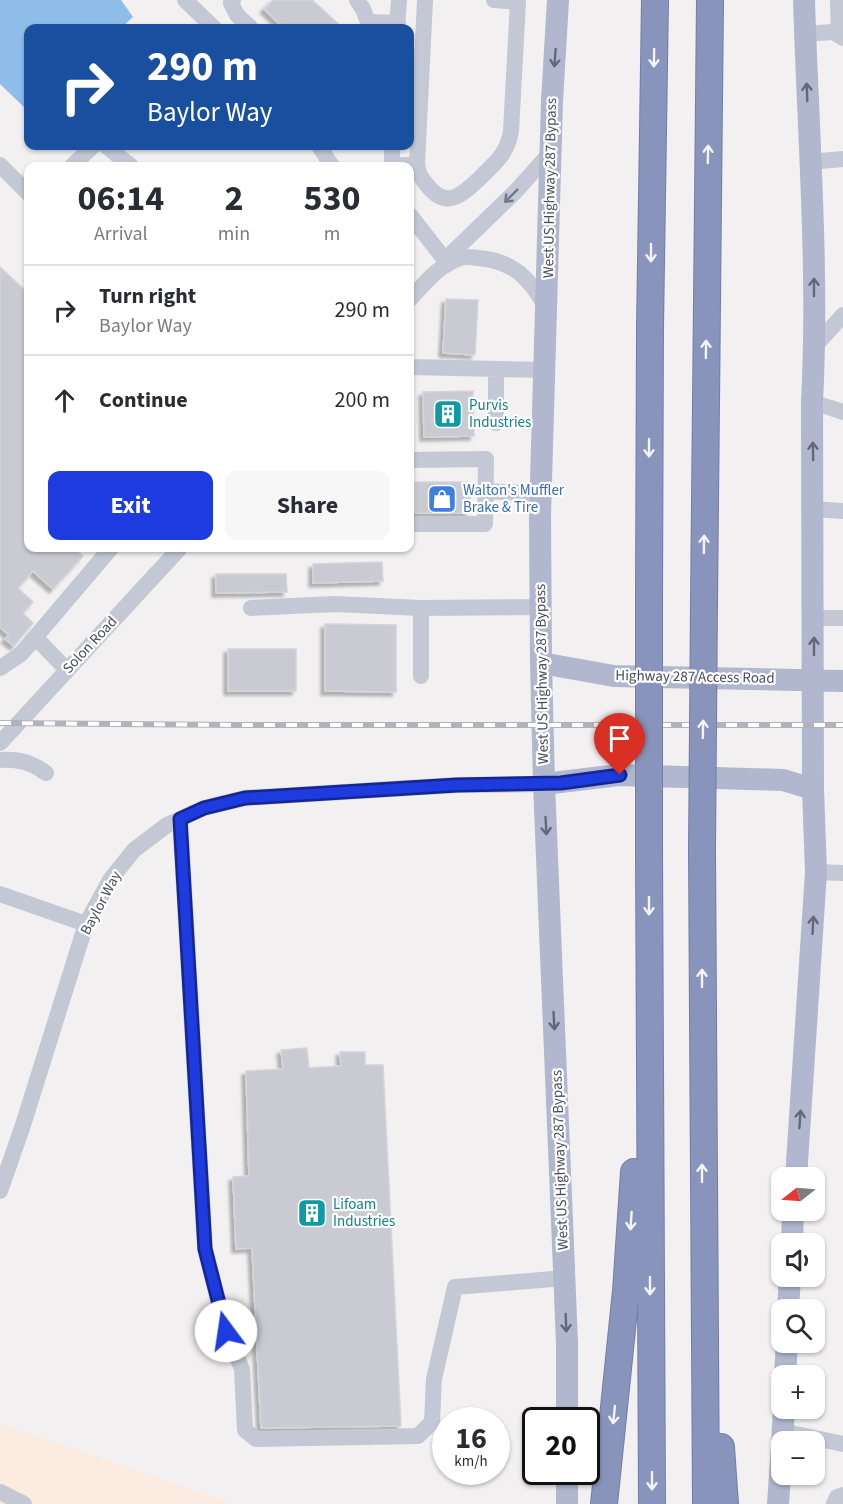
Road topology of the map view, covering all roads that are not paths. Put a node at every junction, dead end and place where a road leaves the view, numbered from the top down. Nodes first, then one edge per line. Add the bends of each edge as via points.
1 (185, 0) edge
2 (233, 0) edge
3 (357, 0) edge
4 (399, 0) edge
5 (425, 0) edge
6 (494, 0) edge
7 (558, 0) edge
8 (655, 0) edge
9 (710, 0) edge
10 (804, 0) edge
11 (838, 0) edge
12 (210, 24) edge
13 (247, 24) edge
14 (368, 24) edge
15 (397, 24) edge
16 (805, 34) junction
17 (841, 37) edge
18 (89, 150) edge
19 (116, 150) edge
20 (550, 153) junction
21 (843, 159) edge
22 (76, 162) edge
23 (127, 162) edge
24 (809, 162) junction
25 (414, 164) edge
26 (417, 164) junction
27 (0, 165) edge
28 (24, 189) edge
29 (414, 220) edge
30 (448, 264) junction
31 (414, 295) edge
32 (547, 308) junction
33 (843, 315) edge
34 (815, 346) junction
35 (414, 367) edge
36 (496, 370) junction
37 (545, 370) junction
38 (812, 402) junction
39 (843, 412) edge
40 (496, 423) dead end
41 (414, 460) edge
42 (486, 491) junction
43 (541, 494) junction
44 (813, 509) junction
45 (843, 511) edge
46 (414, 524) edge
47 (108, 552) edge
48 (176, 552) edge
49 (540, 606) junction
50 (251, 608) dead end
51 (421, 608) junction
52 (814, 618) junction
53 (843, 618) edge
54 (36, 638) junction
55 (541, 663) junction
56 (0, 669) edge
57 (67, 670) junction
58 (422, 676) dead end
59 (814, 680) junction
60 (843, 681) edge
61 (0, 743) edge
62 (0, 760) edge
63 (46, 773) dead end
64 (544, 784) junction
65 (813, 789) junction
66 (180, 819) junction
67 (816, 872) junction
68 (843, 873) edge
69 (0, 894) edge
70 (86, 924) junction
71 (649, 1081) junction
72 (797, 1167) edge
73 (0, 1191) edge
74 (702, 1213) junction
75 (565, 1278) junction
76 (567, 1407) edge
77 (825, 1440) edge
78 (843, 1444) edge
79 (567, 1485) edge
80 (779, 1485) edge
81 (843, 1495) edge
82 (4, 1498) edge
83 (24, 1504) edge
84 (567, 1504) edge
85 (604, 1504) edge
86 (652, 1504) edge
87 (706, 1504) edge
88 (725, 1504) edge
89 (778, 1504) edge
90 (834, 1504) edge

1 - 12 street
2 - 13 street via 237,15
3 - 14 street
4 - 15 street
5 - 26 street
6 - 26 street via 518,2 508,145 502,157 464,194 452,199 442,198 431,190 420,176
7 -> 20 main road, West US Highway 287 Bypass
8 -> 71 highway, bridge via 650,340
74 -> 9 highway, bridge
10 - 16 main road
11 - 17 street
16 - 17 street via 833,32
24 -> 16 main road
18 - 22 street
19 - 23 street
20 -> 30 street via 453,252
20 - 32 main road, West US Highway 287 Bypass
21 - 24 street
34 -> 24 main road
25 - 26 street
27 - 28 street
29 - 30 street
30 - 31 street
30 - 32 street via 466,257 509,266 535,287
32 - 37 main road, West US Highway 287 Bypass
33 - 34 street
34 - 38 main road
35 - 36 street
36 - 37 street
36 - 40 street
37 - 43 main road, West US Highway 287 Bypass
38 - 39 street
44 -> 38 main road
41 - 42 street via 486,459
42 - 43 street
42 - 46 street via 485,524
43 - 49 main road, West US Highway 287 Bypass
44 - 45 street
44 - 52 main road
47 - 54 street
48 - 57 street, Solon Road
49 - 51 street
49 - 55 main road, West US Highway 287 Bypass
50 - 51 street via 335,604
51 - 58 street
52 - 53 street
59 -> 52 main road
54 - 56 street
54 - 57 street
55 - 59 main road, Highway 287 Access Road via 614,676
55 - 64 main road, West US Highway 287 Bypass
57 - 61 street, Solon Road
59 - 60 main road
59 - 65 main road
62 - 63 street via 32,763
64 - 65 main road via 620,775 783,780
64 - 66 street, Baylor Way via 457,785 245,798 204,808
64 -> 75 main road, West US Highway 287 Bypass
65 - 67 main road
66 - 70 street, Baylor Way via 134,850 110,880
66 - 75 street via 205,1249 226,1331 242,1368 245,1430 256,1439 418,1436 432,1422 434,1379 455,1287
67 - 68 street
72 -> 67 main road
69 - 70 street
70 - 73 street, Baylor Way
71 -> 85 highway via 638,1114 626,1291
71 -> 86 highway
74 - 87 highway
74 - 88 highway
75 -> 76 main road, West US Highway 287 Bypass
77 - 78 street
79 - 84 main road
80 - 89 main road
81 - 90 street
82 - 83 street

